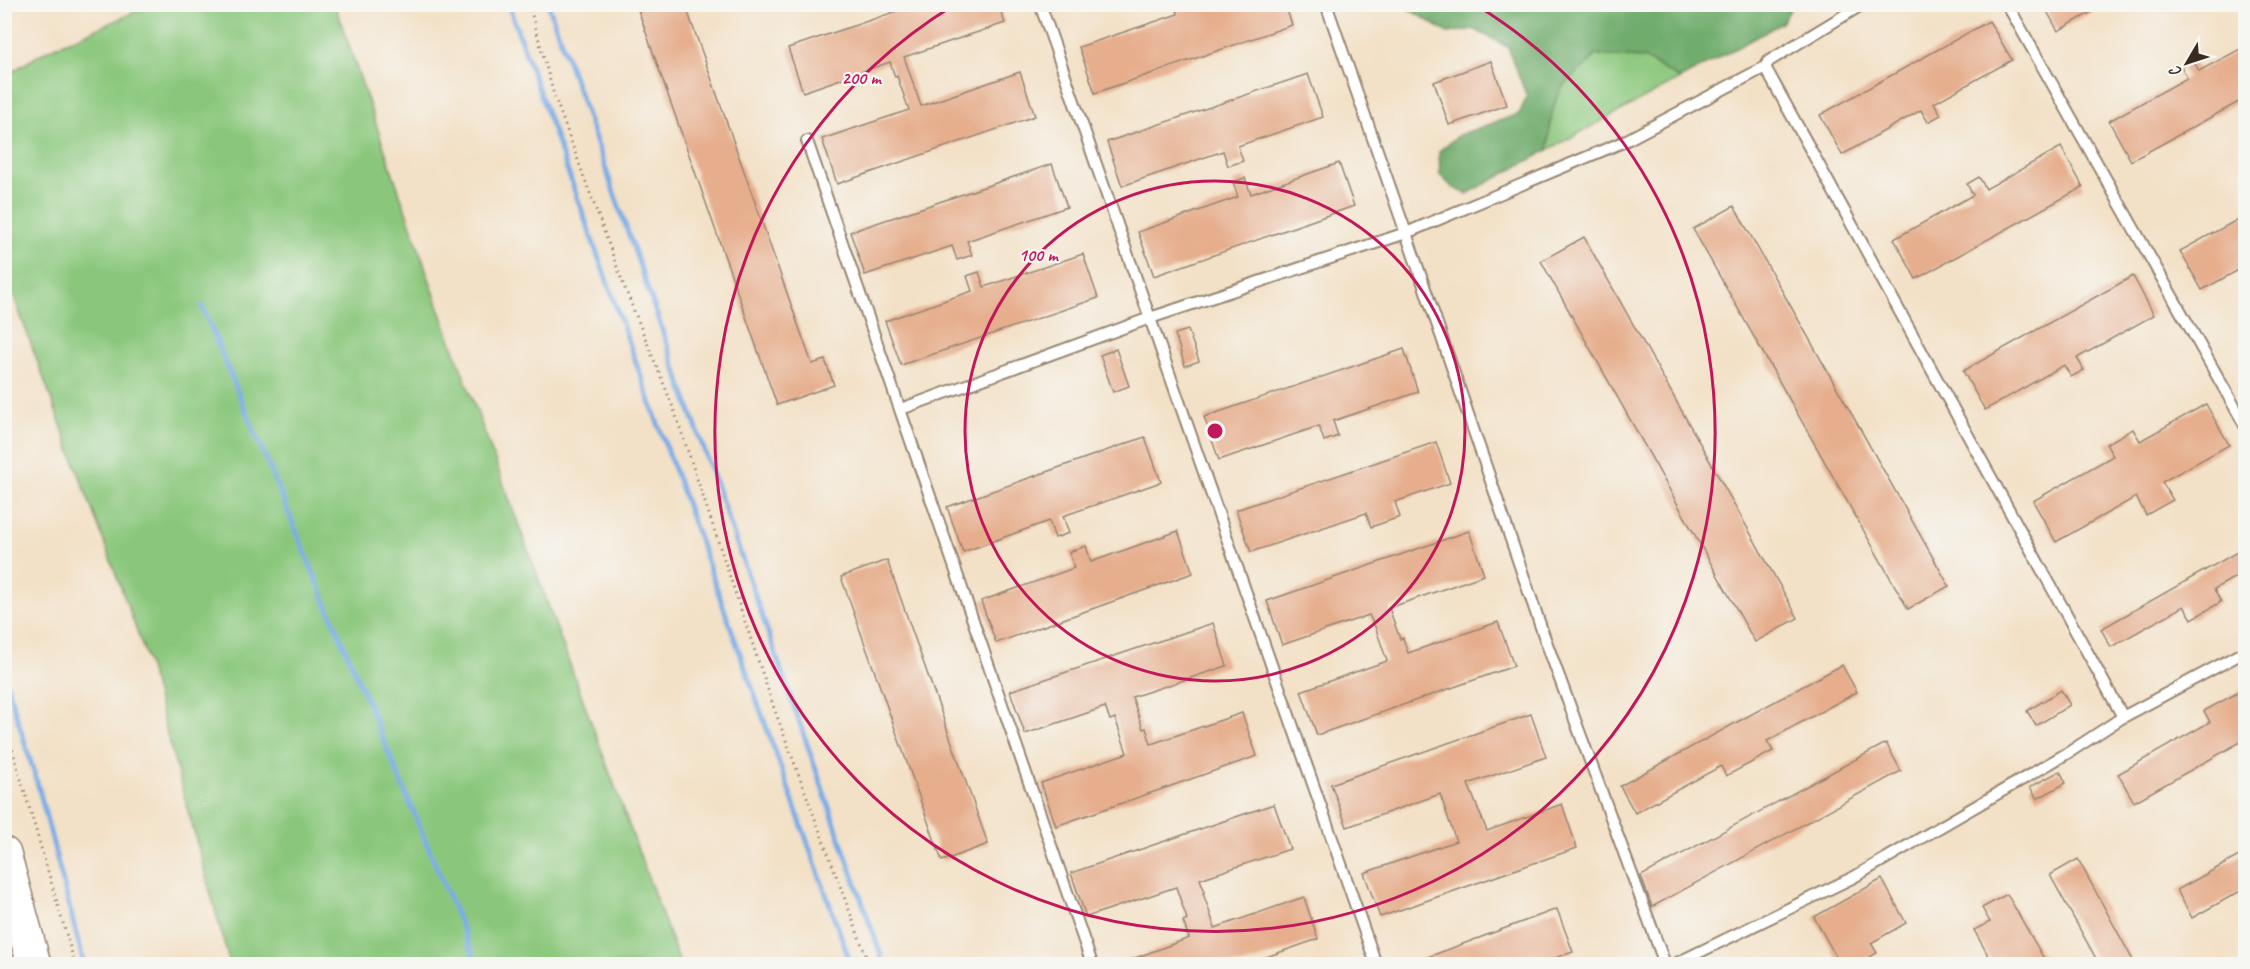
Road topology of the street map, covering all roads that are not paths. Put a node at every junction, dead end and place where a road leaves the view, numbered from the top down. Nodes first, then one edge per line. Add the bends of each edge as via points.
1 (1040, 4) edge
2 (1326, 4) edge
3 (1863, 4) edge
4 (2007, 4) edge
5 (1765, 67) junction
6 (807, 141) dead end
7 (1406, 233) junction
8 (1150, 318) junction
9 (900, 409) junction
10 (2246, 427) edge
11 (2246, 651) edge
12 (2123, 717) junction
13 (4, 854) edge
14 (34, 964) edge
15 (1092, 964) edge
16 (1376, 964) edge
17 (1665, 964) edge
18 (1675, 964) edge

1 - 8 lane
2 - 7 lane
3 - 5 lane
4 - 10 lane
5 - 7 lane via 1623,142
5 - 12 lane
6 - 9 lane
7 - 8 lane
7 - 17 lane via 1544,636
8 - 9 lane
8 - 16 lane
9 - 15 lane
11 - 12 lane
12 - 18 lane via 1854,877
13 - 14 highway

